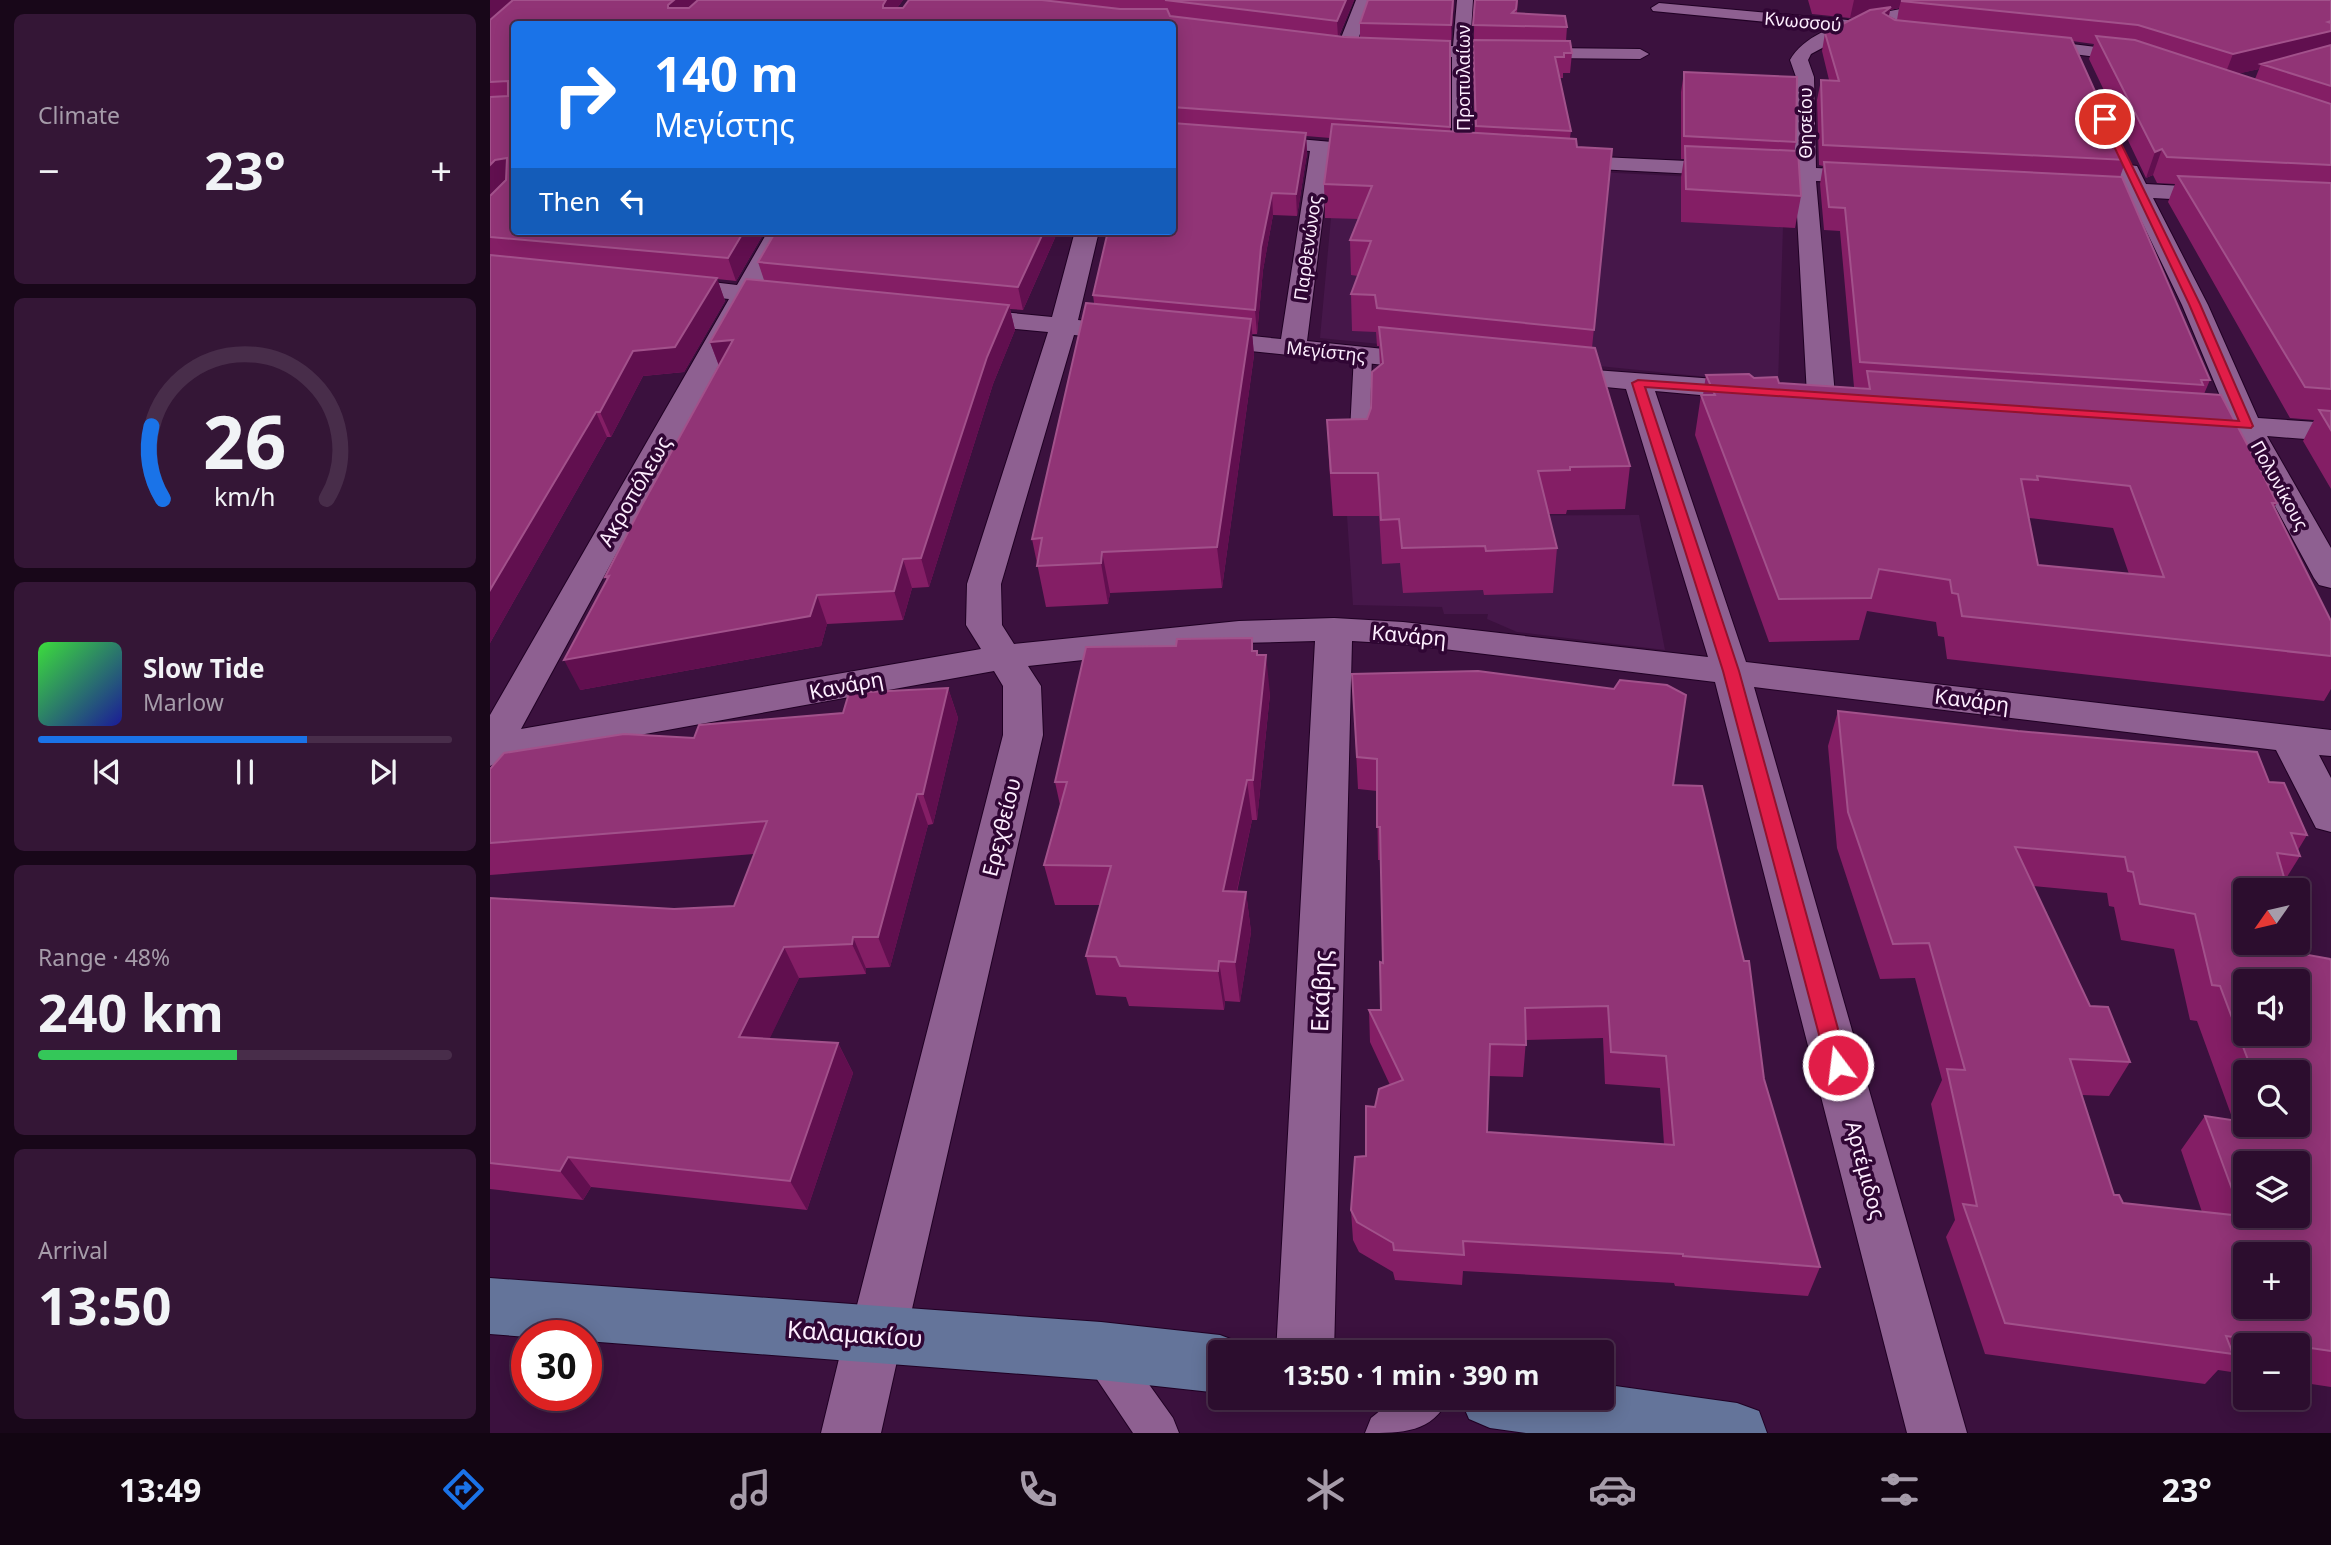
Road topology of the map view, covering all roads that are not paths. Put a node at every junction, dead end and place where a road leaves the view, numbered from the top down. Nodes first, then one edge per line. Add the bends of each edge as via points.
1 (1364, 0) edge
2 (1465, 0) edge
3 (1994, 0) edge
4 (1659, 8) dead end
5 (1847, 25) junction
6 (1901, 31) edge
7 (2007, 42) edge
8 (1346, 47) edge
9 (1384, 51) edge
10 (1461, 52) junction
11 (1640, 54) dead end
12 (2165, 66) edge
13 (1176, 134) edge
14 (1321, 147) junction
15 (1399, 152) edge
16 (2121, 154) edge
17 (1437, 155) edge
18 (1463, 157) junction
19 (1490, 158) edge
20 (1531, 160) edge
21 (1805, 173) junction
22 (1902, 178) edge
23 (2054, 186) edge
24 (2137, 190) junction
25 (2331, 201) edge
26 (778, 235) edge
27 (1086, 235) edge
28 (649, 283) edge
29 (744, 293) junction
30 (812, 300) edge
31 (933, 313) edge
32 (1063, 326) junction
33 (1293, 348) junction
34 (1363, 355) junction
35 (1459, 365) edge
36 (1528, 372) edge
37 (1638, 383) junction
38 (1799, 394) junction
39 (1849, 397) edge
40 (2164, 420) edge
41 (2247, 426) junction
42 (2331, 432) edge
43 (1359, 450) edge
44 (2331, 578) edge
45 (1334, 629) junction
46 (1005, 657) junction
47 (1731, 671) junction
48 (2290, 738) junction
49 (2331, 743) edge
50 (491, 749) edge
51 (2331, 817) edge
52 (490, 1306) edge
53 (874, 1334) junction
54 (1306, 1340) edge
55 (1101, 1350) junction
56 (1208, 1363) edge
57 (1414, 1410) edge
58 (1575, 1410) edge
59 (851, 1433) edge
60 (1158, 1433) edge
61 (1386, 1433) edge
62 (1737, 1433) edge
63 (1937, 1433) edge

1 - 8 street
2 - 10 street, Προπυλαίων
3 - 5 street, Θησείου
4 - 5 street, Κνωσσού
5 - 6 street, Κνωσσού
5 - 21 street, Θησείου via 1804,51 1799,60 1805,76
7 - 12 street via 2078,60 2130,55
9 - 10 street
10 - 11 street
10 - 18 street, Προπυλαίων
13 - 14 street
14 - 15 street
14 - 33 street, Παρθενώνος
16 - 24 street, Πολυνίκους
17 - 18 street
18 - 19 street
20 - 21 street
21 - 22 street
21 - 38 street, Θησείου
23 - 24 street
24 - 25 street
24 - 41 street, Πολυνίκους via 2195,304
26 - 29 street, Ακροπόλεως
27 - 32 street, Ερεχθείου
28 - 29 street
29 - 30 street
29 - 50 street, Ακροπόλεως
31 - 32 street, Μεγίστης
32 - 33 street, Μεγίστης
32 - 46 street, Ερεχθείου via 984,584 984,625
33 - 34 street, Μεγίστης
34 - 35 street, Μεγίστης
34 - 43 lane
36 - 37 street
37 - 38 street
37 - 47 street, Αρτέμιδος
38 - 39 street
40 - 41 street
41 - 42 street
41 - 44 street, Πολυνίκους
45 - 46 street, Κανάρη via 1239,632
45 - 47 street, Κανάρη
45 - 54 street, Εκάβης
46 - 50 street, Κανάρη
46 - 53 street, Ερεχθείου via 1022,686 1023,735
47 - 48 street, Κανάρη
47 - 63 street, Αρτέμιδος
48 - 49 street, Κανάρη
48 - 51 street
52 - 53 main road, Καλαμακίου
53 - 55 main road, Καλαμακίου
53 - 59 street, Ερεχθείου
55 - 56 main road, Καλαμακίου
55 - 60 lane
57 - 61 lane
58 - 62 main road

